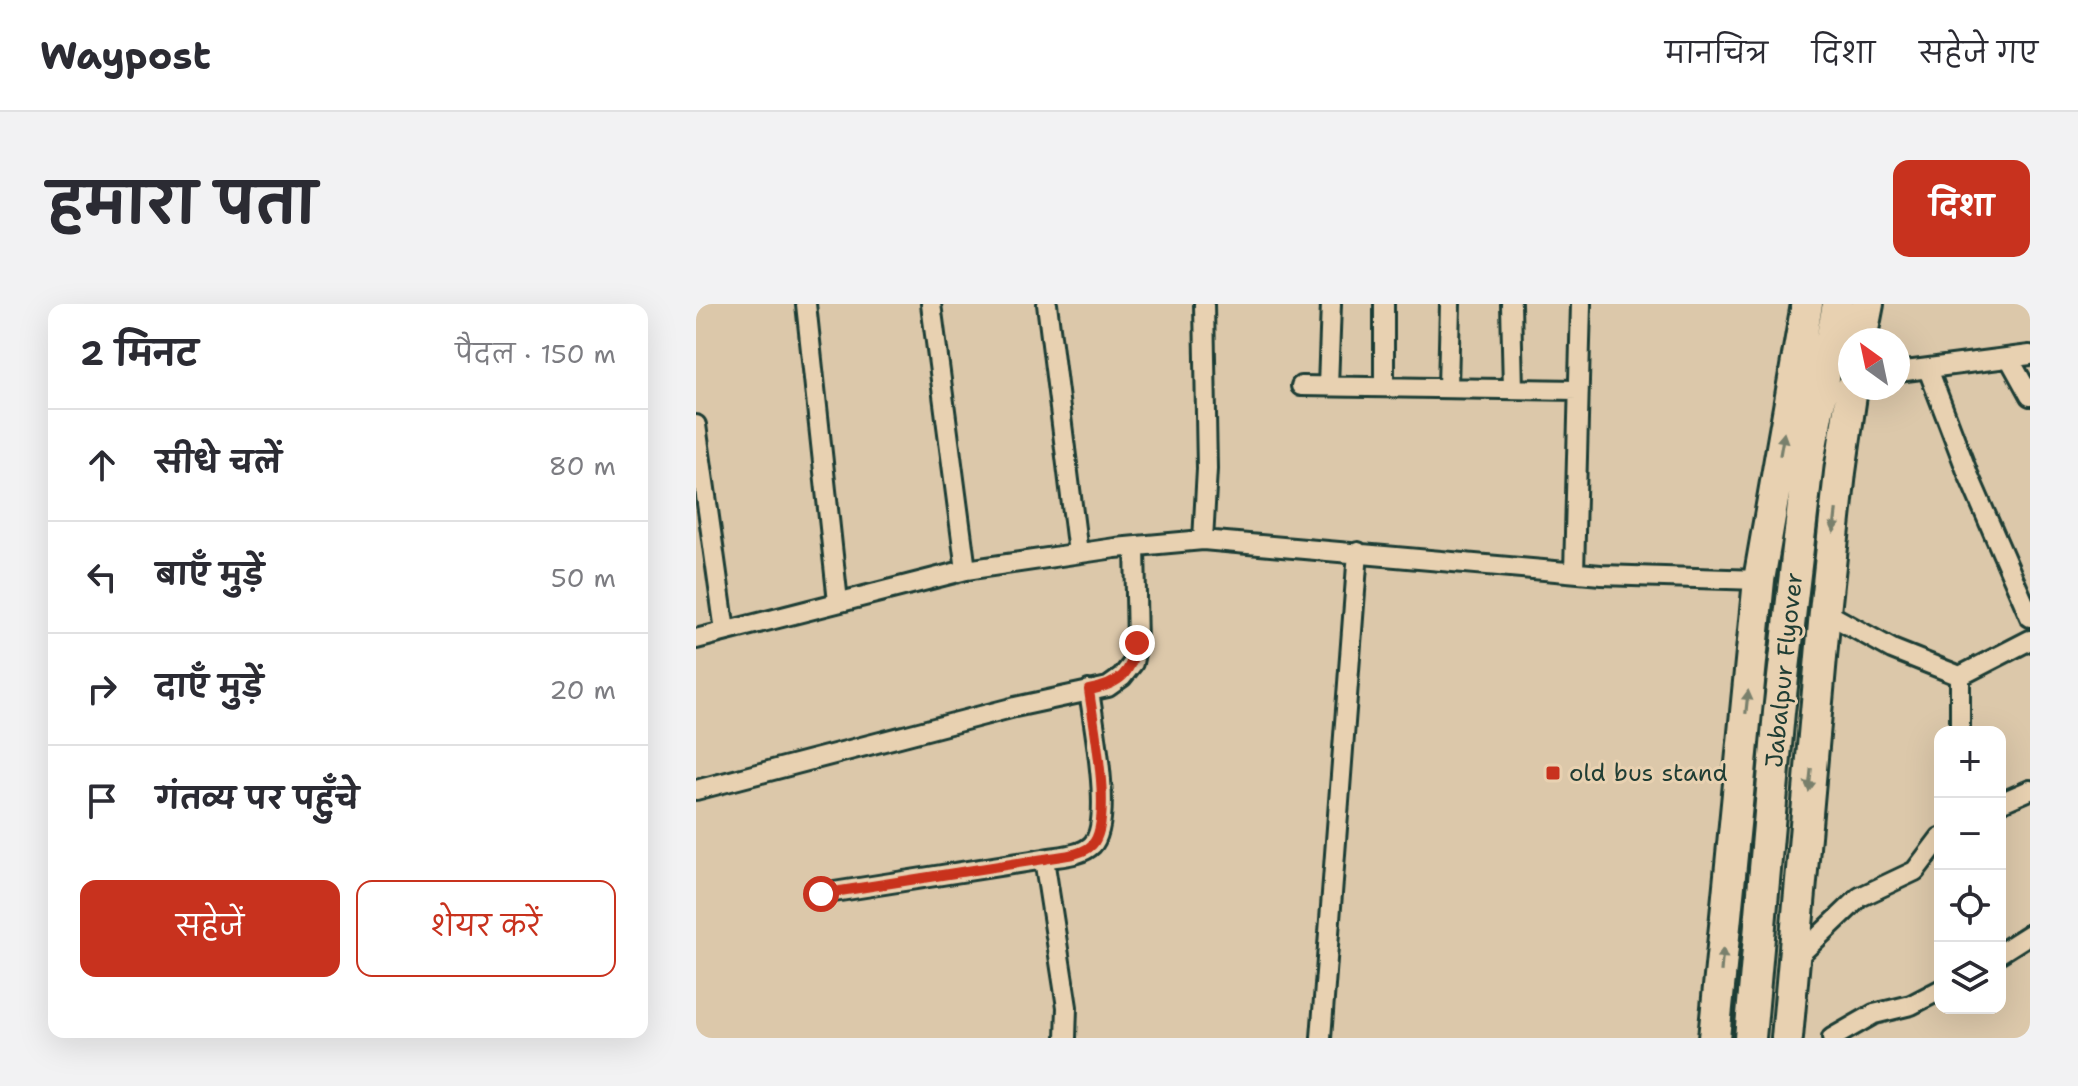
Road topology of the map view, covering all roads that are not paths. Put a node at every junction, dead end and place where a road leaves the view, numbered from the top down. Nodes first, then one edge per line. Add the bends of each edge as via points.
1 (806, 304) edge
2 (931, 304) edge
3 (1047, 304) edge
4 (1204, 304) edge
5 (1331, 304) edge
6 (1384, 304) edge
7 (1450, 304) edge
8 (1511, 304) edge
9 (1581, 304) edge
10 (1807, 304) edge
11 (1838, 304) edge
12 (1868, 304) edge
13 (1863, 328) edge
14 (2030, 355) edge
15 (2009, 358) junction
16 (1928, 369) junction
17 (1910, 371) edge
18 (1301, 386) dead end
19 (1328, 386) junction
20 (1384, 387) junction
21 (1448, 388) junction
22 (1513, 389) junction
23 (1577, 390) junction
24 (2030, 396) edge
25 (1850, 400) edge
26 (696, 425) edge
27 (1203, 540) junction
28 (1135, 547) junction
29 (1358, 552) junction
30 (1078, 553) junction
31 (966, 570) junction
32 (1574, 572) junction
33 (2023, 576) edge
34 (1759, 580) junction
35 (838, 602) junction
36 (1825, 612) junction
37 (2030, 617) edge
38 (725, 631) junction
39 (696, 639) edge
40 (2030, 640) edge
41 (1960, 676) junction
42 (1089, 690) junction
43 (1960, 726) edge
44 (696, 790) edge
45 (2030, 790) edge
46 (2006, 800) edge
47 (1934, 846) edge
48 (1044, 859) junction
49 (821, 894) dead end
50 (2030, 934) edge
51 (2006, 949) edge
52 (1792, 962) junction
53 (1934, 993) edge
54 (1066, 1038) edge
55 (1321, 1038) edge
56 (1714, 1038) edge
57 (1750, 1038) edge
58 (1787, 1038) edge
59 (1832, 1038) edge

1 - 35 street
2 - 31 street
3 - 30 street
4 - 27 street
5 - 19 street
6 - 20 street
7 - 21 street
8 - 22 street
9 - 23 street
34 -> 10 main road
11 - 57 main road, Jabalpur Flyover via 1808,462
12 - 13 main road
14 - 15 street
15 - 16 street
15 - 24 street
16 - 17 street
16 - 33 street via 1968,474
18 - 19 street
19 - 20 street
20 - 21 street
21 - 22 street
22 - 23 street
23 - 32 street
25 -> 36 main road
26 - 38 street
27 - 28 street
27 - 29 street
28 - 30 street
28 - 42 street via 1133,663 1108,687
29 - 32 street
29 - 55 street
30 - 31 street
31 - 35 street
32 - 34 street
33 - 37 street
56 -> 34 main road
35 - 38 street
36 - 41 street via 1892,649
36 -> 52 main road
38 - 39 street
40 - 41 street
41 - 43 street
42 - 44 street
42 - 48 street via 1103,799 1100,830 1079,853
45 - 46 street
47 - 52 street via 1915,871 1860,897
48 - 49 street
48 - 54 street via 1067,1007
50 - 51 street
52 - 58 main road
53 - 59 street via 1874,1014

